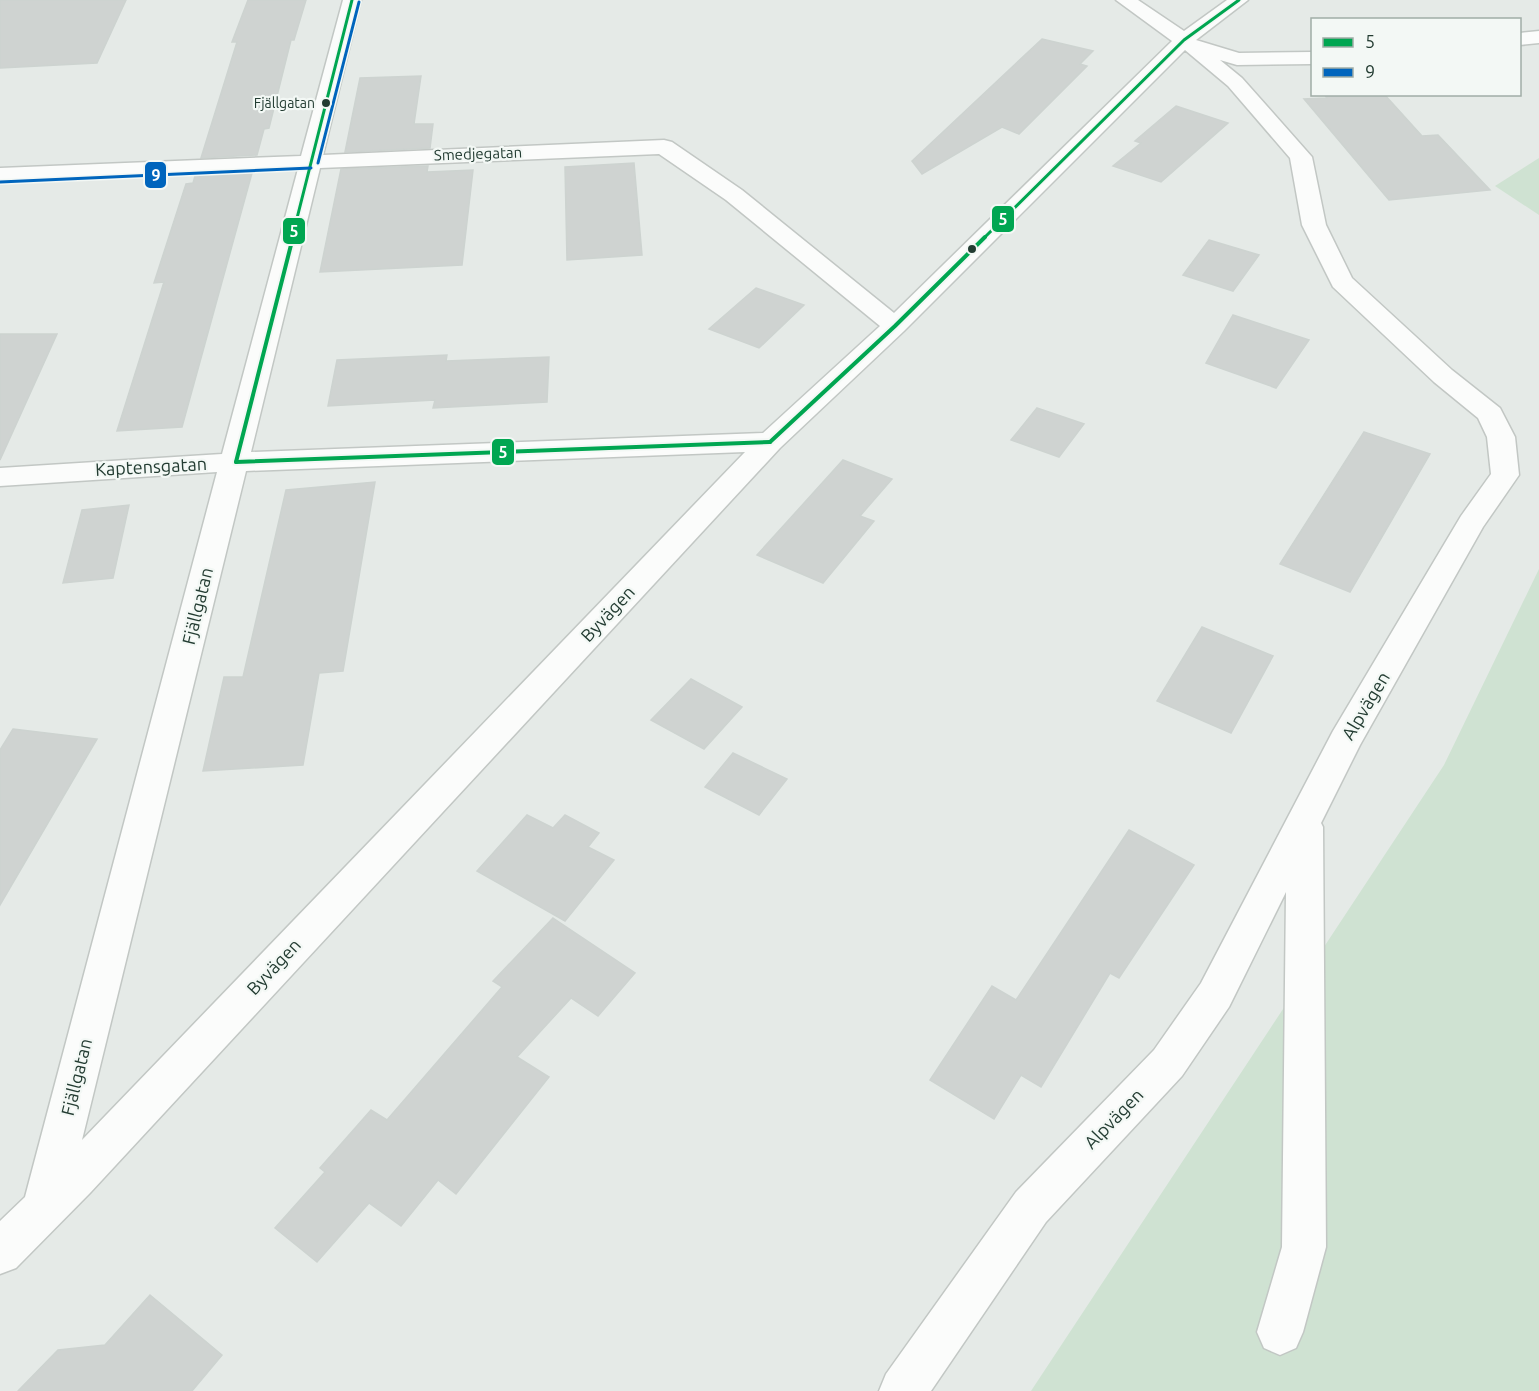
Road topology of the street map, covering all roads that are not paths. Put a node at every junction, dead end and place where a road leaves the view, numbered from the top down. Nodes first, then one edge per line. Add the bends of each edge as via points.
1 (352, 0) edge
2 (1125, 0) edge
3 (1239, 0) edge
4 (1539, 38) edge
5 (1521, 39) edge
6 (1184, 40) junction
7 (1311, 58) edge
8 (311, 161) junction
9 (0, 175) edge
10 (895, 326) junction
11 (770, 442) junction
12 (236, 462) junction
13 (0, 477) edge
14 (1305, 819) junction
15 (42, 1212) junction
16 (0, 1252) edge
17 (1280, 1332) dead end
18 (903, 1391) edge

1 - 8 street, Fjällgatan
2 - 6 street
3 - 6 street, Byvägen
4 - 5 street
6 - 7 street via 1237,59
6 - 10 street, Byvägen
6 - 14 street, Alpvägen via 1235,82 1301,157 1314,225 1342,282 1490,414 1502,437 1505,475 1471,523 1345,740
8 - 9 street, Smedjegatan
8 - 10 street, Smedjegatan via 664,147 734,195
8 - 12 street, Fjällgatan
10 - 11 street, Byvägen
11 - 12 street, Kaptensgatan
11 - 15 street, Byvägen
12 - 13 street, Kaptensgatan
12 - 15 street, Fjällgatan
14 - 17 street via 1304,1247
14 - 18 street, Alpvägen via 1215,995 1174,1054 1031,1207
15 - 16 street, Byvägen

